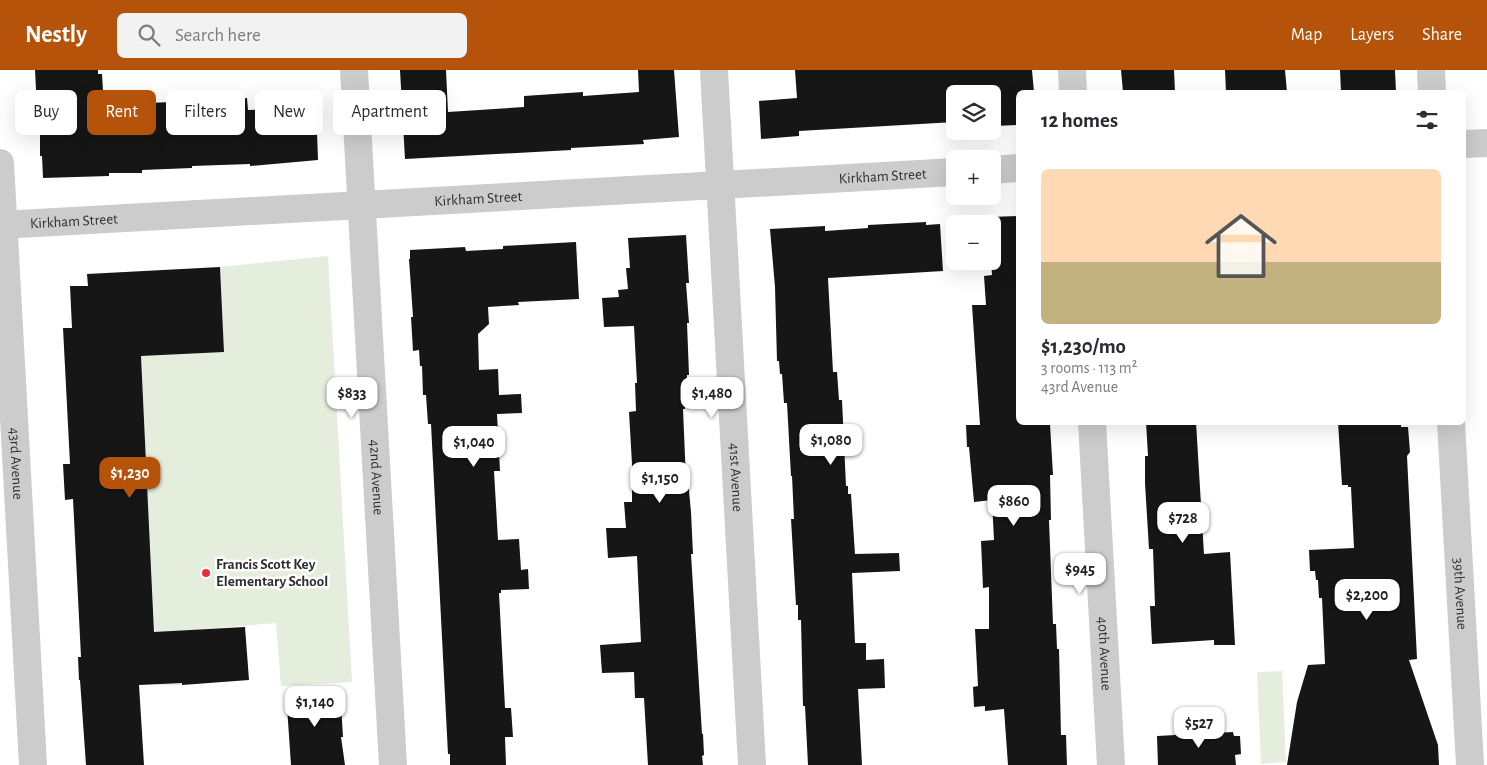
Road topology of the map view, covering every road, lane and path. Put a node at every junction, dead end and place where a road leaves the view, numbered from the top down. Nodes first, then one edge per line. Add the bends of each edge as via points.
1 (354, 70) edge
2 (714, 70) edge
3 (1072, 70) edge
4 (1431, 70) edge
5 (1074, 90) edge
6 (1432, 90) edge
7 (1487, 142) edge
8 (1466, 144) edge
9 (0, 163) edge
10 (1016, 168) edge
11 (1001, 169) edge
12 (946, 172) edge
13 (720, 185) junction
14 (362, 205) junction
15 (2, 225) edge
16 (1092, 425) edge
17 (1451, 425) edge
18 (34, 765) edge
19 (393, 765) edge
20 (752, 765) edge
21 (1111, 765) edge
22 (1470, 765) edge

1 - 14 street, 42nd Avenue
2 - 13 street, 41st Avenue
3 - 5 street
4 - 6 street
7 - 8 street
9 - 15 street, 43rd Avenue
10 - 11 street
12 - 13 street, Kirkham Street
13 - 14 street, Kirkham Street
13 - 20 street, 41st Avenue
14 - 15 street, Kirkham Street
14 - 19 street, 42nd Avenue
15 - 18 street, 43rd Avenue
16 - 21 street, 40th Avenue
17 - 22 street, 39th Avenue

